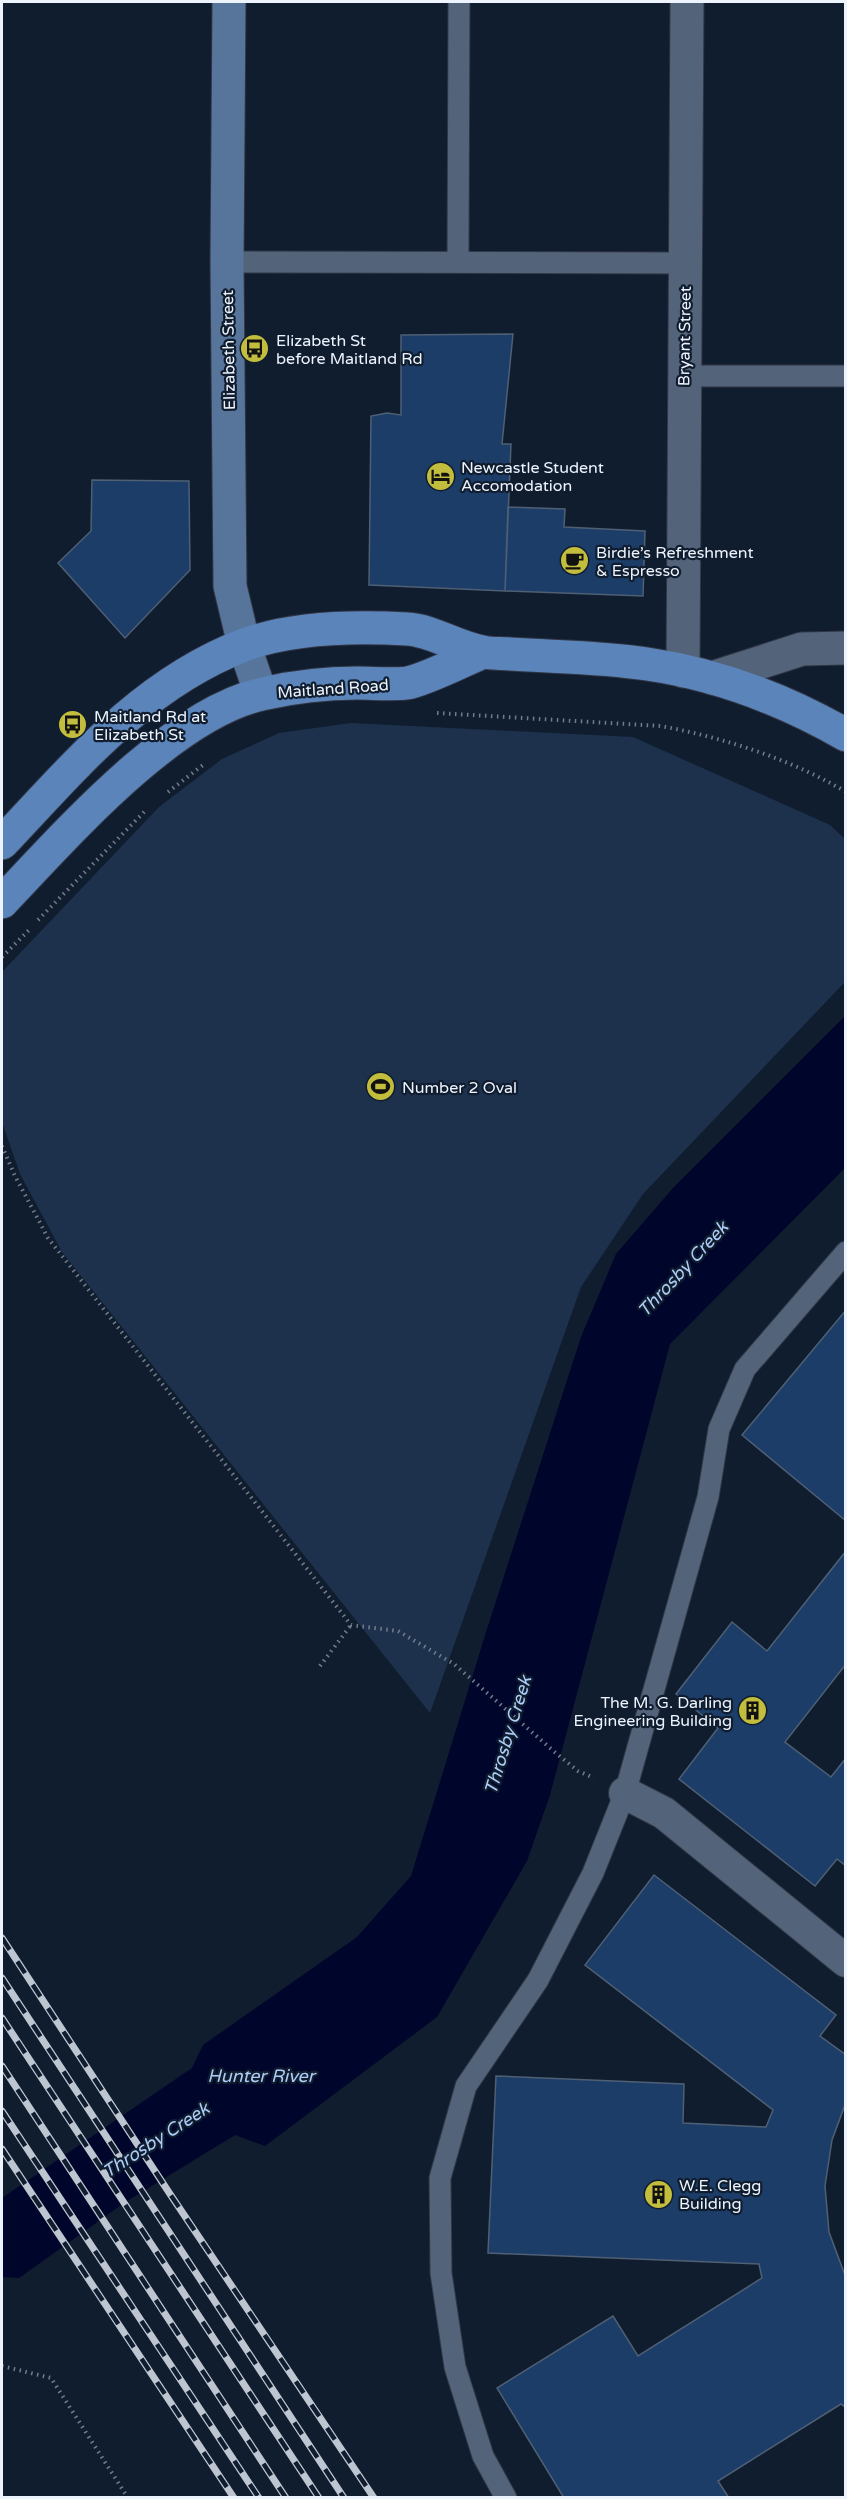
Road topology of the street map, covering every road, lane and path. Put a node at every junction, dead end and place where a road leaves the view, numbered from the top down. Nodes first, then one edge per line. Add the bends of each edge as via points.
1 (229, 2) edge
2 (459, 2) edge
3 (687, 2) edge
4 (458, 261) junction
5 (227, 262) junction
6 (685, 263) junction
7 (683, 376) junction
8 (846, 376) edge
9 (244, 645) junction
10 (846, 648) edge
11 (483, 652) junction
12 (697, 674) junction
13 (261, 694) junction
14 (430, 712) dead end
15 (846, 735) edge
16 (206, 762) dead end
17 (846, 792) edge
18 (163, 795) dead end
19 (148, 809) dead end
20 (2, 843) edge
21 (2, 902) edge
22 (2, 957) edge
23 (2, 1146) edge
24 (846, 1252) edge
25 (351, 1625) junction
26 (320, 1666) dead end
27 (625, 1793) junction
28 (846, 1961) edge
29 (2, 2366) edge
30 (128, 2498) edge
31 (506, 2498) edge

1 - 5 main road, Elizabeth Street
2 - 4 lane
3 - 6 street, Bryant Street
4 - 5 lane
4 - 6 lane
5 - 9 main road, Elizabeth Street via 230,586
6 - 7 street, Bryant Street
7 - 8 lane
7 - 12 street, Bryant Street
9 - 11 main road, Maitland Road via 294,633 410,628
9 - 13 main road, Elizabeth Street
9 - 20 main road, Maitland Road via 182,676 142,704 96,742
10 - 12 street via 802,648
11 - 12 main road, Maitland Road via 593,658
11 - 13 main road, Maitland Road via 408,683 320,685
12 - 15 main road, Maitland Road via 795,710
13 - 21 main road, Maitland Road via 212,714 124,778
14 - 17 path via 662,726 791,764
16 - 18 path
19 - 22 path
23 - 25 path via 48,1238
24 - 27 lane via 745,1369 719,1429 708,1497
25 - 26 path
25 - 27 path via 398,1631 454,1664 578,1771
27 - 28 street via 664,1813
27 - 31 lane via 593,1873 538,1980 466,2086 440,2178 441,2273 455,2367 483,2456
29 - 30 path via 51,2378

